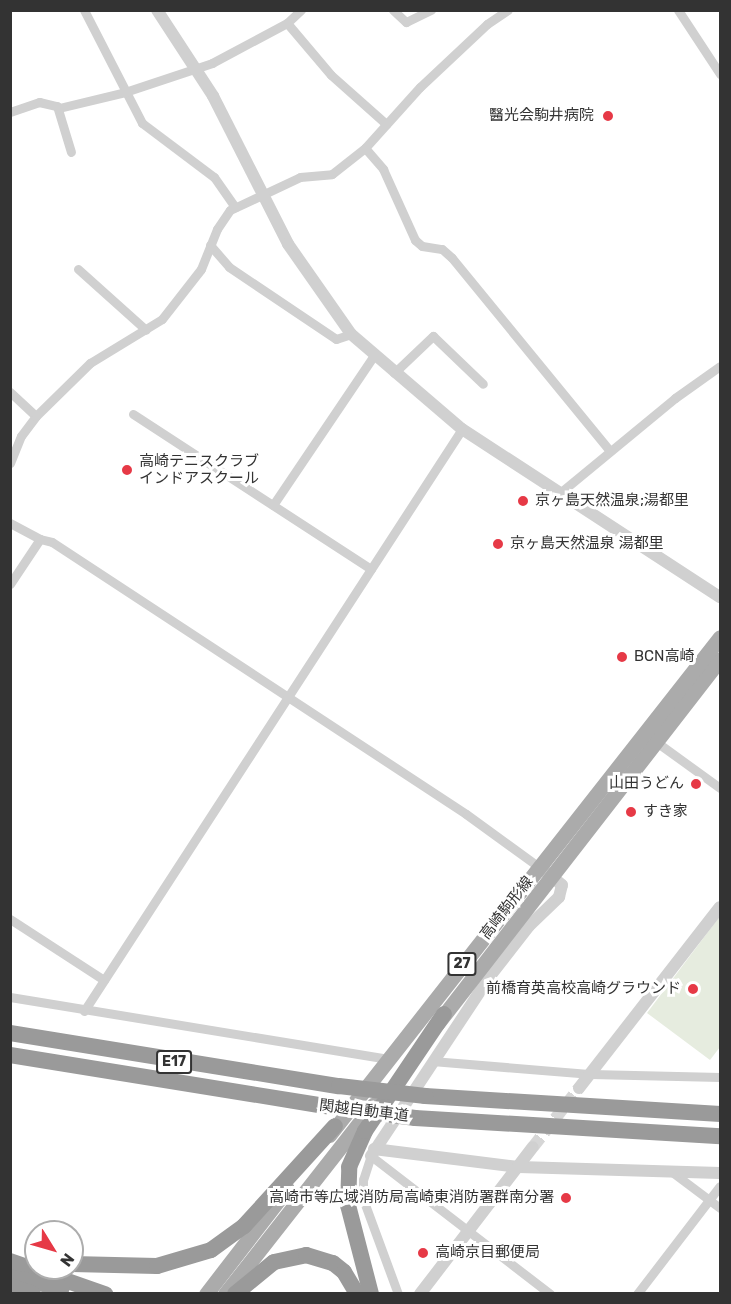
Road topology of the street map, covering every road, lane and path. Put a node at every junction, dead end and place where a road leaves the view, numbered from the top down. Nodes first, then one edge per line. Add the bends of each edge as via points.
1 (84, 10) edge
2 (157, 10) edge
3 (301, 10) edge
4 (393, 10) edge
5 (431, 10) edge
6 (508, 10) edge
7 (678, 10) edge
8 (287, 23) junction
9 (196, 69) junction
10 (720, 74) edge
11 (125, 92) junction
12 (59, 108) junction
13 (10, 112) edge
14 (386, 124) junction
15 (365, 148) junction
16 (72, 152) dead end
17 (262, 194) junction
18 (235, 207) junction
19 (210, 244) junction
20 (78, 269) dead end
21 (146, 330) junction
22 (351, 334) junction
23 (374, 355) junction
24 (720, 366) edge
25 (394, 373) junction
26 (483, 384) dead end
27 (10, 392) edge
28 (133, 414) dead end
29 (36, 416) junction
30 (462, 429) junction
31 (609, 450) junction
32 (10, 463) edge
33 (561, 492) junction
34 (273, 505) junction
35 (10, 523) edge
36 (40, 539) junction
37 (371, 569) junction
38 (10, 584) edge
39 (720, 597) edge
40 (720, 637) edge
41 (720, 659) edge
42 (286, 699) junction
43 (654, 741) junction
44 (720, 789) edge
45 (545, 871) junction
46 (720, 907) edge
47 (10, 919) edge
48 (104, 980) junction
49 (10, 997) edge
50 (84, 1011) junction
51 (444, 1014) junction
52 (10, 1033) edge
53 (10, 1055) edge
54 (387, 1059) junction
55 (432, 1061) junction
56 (10, 1065) edge
57 (591, 1074) junction
58 (720, 1077) edge
59 (158, 1081) junction
60 (579, 1088) tunnel mouth
61 (720, 1114) edge
62 (335, 1126) junction
63 (720, 1136) edge
64 (533, 1147) tunnel mouth
65 (373, 1152) junction
66 (519, 1167) junction
67 (671, 1171) junction
68 (720, 1173) edge
69 (720, 1186) edge
70 (710, 1200) junction
71 (720, 1208) edge
72 (469, 1232) junction
73 (10, 1261) edge
74 (84, 1264) edge
75 (10, 1277) edge
76 (10, 1286) edge
77 (33, 1293) edge
78 (77, 1293) edge
79 (105, 1293) edge
80 (206, 1293) edge
81 (225, 1293) edge
82 (235, 1293) edge
83 (357, 1293) edge
84 (372, 1293) edge
85 (398, 1293) edge
86 (420, 1293) edge
87 (550, 1293) edge
88 (637, 1293) edge

1 - 11 street
2 - 9 street
3 - 8 street
4 - 5 street via 406,22
6 - 14 street via 487,24
7 - 10 street
8 - 9 street
8 - 14 street via 337,81
9 - 11 street
9 - 17 street
11 - 12 street
11 - 18 street via 141,123 214,177
12 - 13 street via 39,102
12 - 16 street
14 - 15 street
15 - 17 street via 332,174 300,177
15 - 31 street via 383,169 416,240 422,246 442,249 452,258
17 - 18 street
17 - 22 street via 312,283
18 - 19 street
19 - 21 street via 201,269 162,319
19 - 22 street via 229,267 336,339
20 - 21 street
21 - 29 street via 90,363
22 - 23 street
23 - 25 street
23 - 34 street
24 - 31 street
25 - 26 street via 433,336
25 - 30 street
27 - 29 street
28 - 34 street
29 - 32 street via 21,436
30 - 33 street
30 - 37 street
31 - 33 street
33 - 39 street
34 - 37 street
35 - 36 street
36 - 38 street
36 - 42 street via 52,542
37 - 42 street
40 - 45 main road, 高崎駒形線 / 27
41 - 43 main road, 高崎駒形線 / 27
42 - 45 street via 466,813
42 - 48 street
43 - 44 street
43 - 45 main road, 高崎駒形線 / 27
45 - 51 main road, 高崎駒形線 / 27
45 - 54 main road, 高崎駒形線 / 27
45 - 55 street via 562,885 559,897 489,975
46 - 57 street
47 - 48 street
48 - 50 street
49 - 50 street
50 - 54 street
51 - 81 main road, 高崎駒形線 / 27
51 - 84 highway via 365,1131 349,1167 348,1205
52 - 61 highway, 関越自動車道 / E17, bridge via 339,1086 425,1096
53 - 59 highway, 関越自動車道 / E17
54 - 62 main road, 高崎駒形線 / 27
55 - 57 street
55 - 65 street
56 - 59 highway
57 - 58 street
57 - 60 street
59 - 63 highway, 関越自動車道 / E17, bridge via 415,1118
62 - 74 highway via 244,1226 211,1250 157,1266
62 - 80 main road, 高崎駒形線 / 27
64 - 66 street
65 - 66 street
65 - 72 street
65 - 85 street via 363,1180 363,1199
66 - 67 street
66 - 72 street
67 - 68 street
67 - 70 street
69 - 70 street
70 - 71 street
70 - 88 street
72 - 86 street
72 - 87 street
73 - 79 highway
75 - 78 highway
76 - 77 highway
82 - 83 highway via 274,1262 306,1255 333,1263

